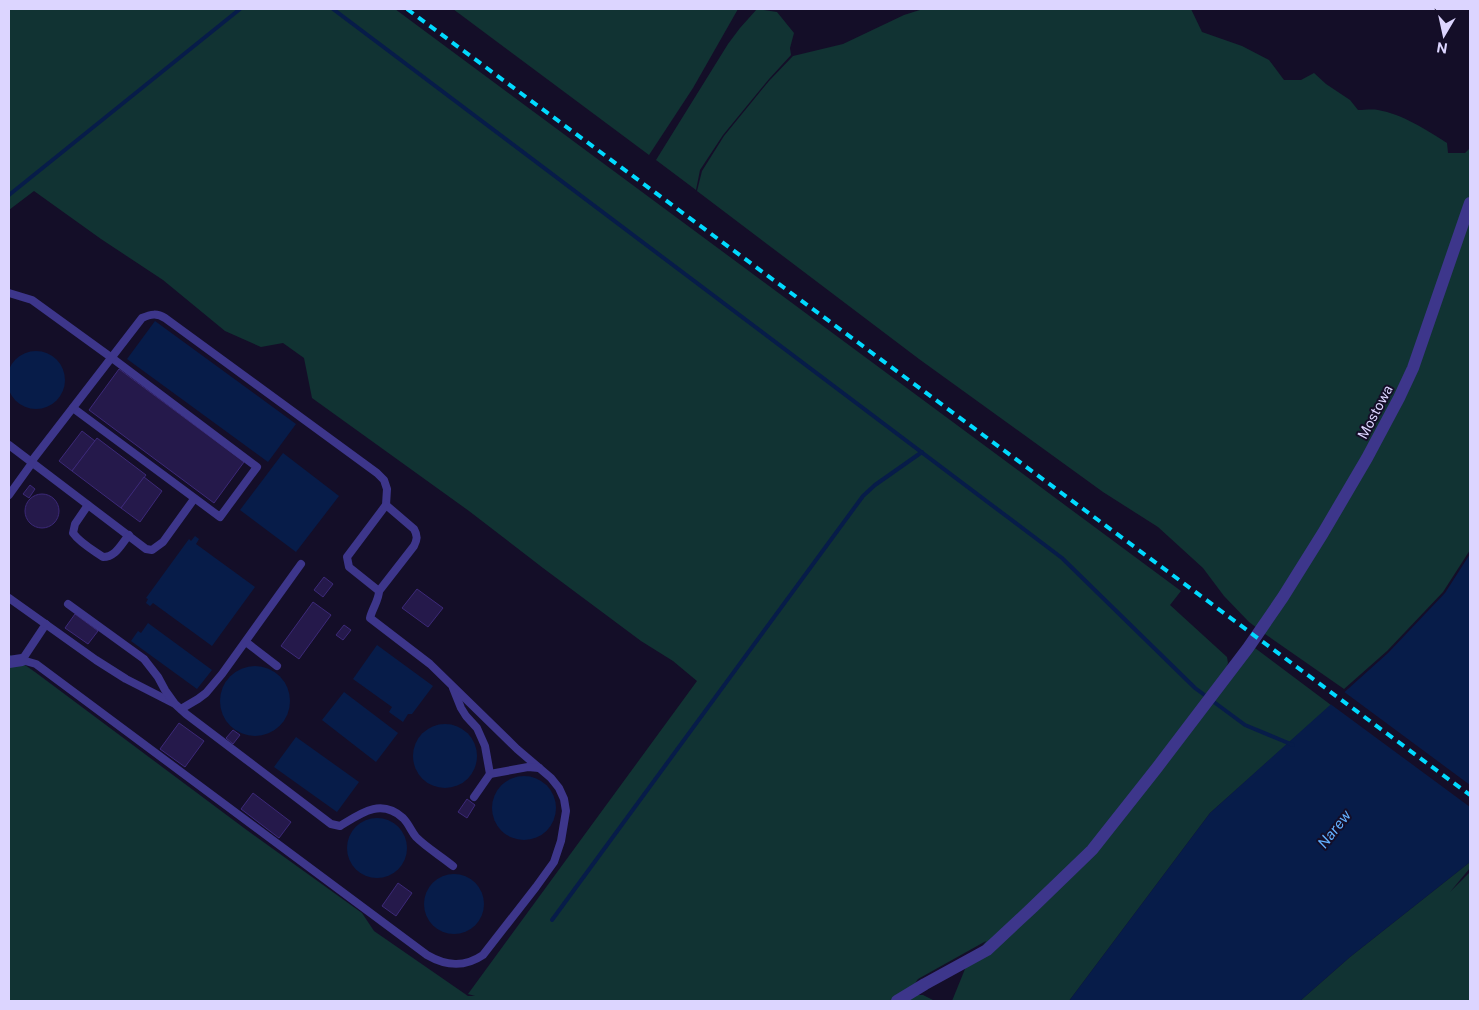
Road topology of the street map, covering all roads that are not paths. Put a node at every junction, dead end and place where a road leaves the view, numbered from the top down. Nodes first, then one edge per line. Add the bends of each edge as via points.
1 (1470, 202) edge
2 (9, 293) edge
3 (112, 358) junction
4 (73, 408) junction
5 (9, 445) edge
6 (32, 462) junction
7 (9, 495) edge
8 (194, 498) junction
9 (88, 505) junction
10 (386, 505) junction
11 (128, 535) junction
12 (301, 564) dead end
13 (379, 591) junction
14 (9, 598) edge
15 (68, 604) dead end
16 (46, 624) junction
17 (246, 642) junction
18 (22, 660) junction
19 (9, 662) edge
20 (277, 666) dead end
21 (452, 685) junction
22 (178, 706) junction
23 (539, 768) junction
24 (490, 774) junction
25 (474, 797) dead end
26 (453, 866) dead end
27 (897, 1001) edge

1 - 27 street, Mostowa via 1400,398 1323,534 1248,648 1092,850 987,950
2 - 3 lane via 32,300
3 - 4 lane
3 - 8 lane via 257,467 220,517
3 - 10 lane via 142,318 161,315 377,474 387,489
4 - 6 lane
4 - 8 lane
5 - 6 lane
6 - 7 lane
6 - 9 lane
8 - 11 lane via 158,547 146,548
9 - 11 lane
9 - 11 lane via 75,524 73,533 76,538 103,558 114,554
10 - 13 lane via 414,529 417,540
10 - 13 lane via 347,557 349,567
12 - 17 lane
13 - 21 lane via 370,618
14 - 16 lane
15 - 22 lane via 144,659
16 - 18 lane
16 - 22 lane via 126,679
17 - 20 lane
17 - 22 lane via 206,693
18 - 19 street
18 - 23 lane via 36,664 438,962 465,964 483,955 554,862 566,811 559,788
21 - 23 lane
21 - 24 lane via 461,708 477,728 485,746
22 - 26 lane via 331,824 340,826 370,809 386,810 402,817 418,838
23 - 24 lane
24 - 25 lane

